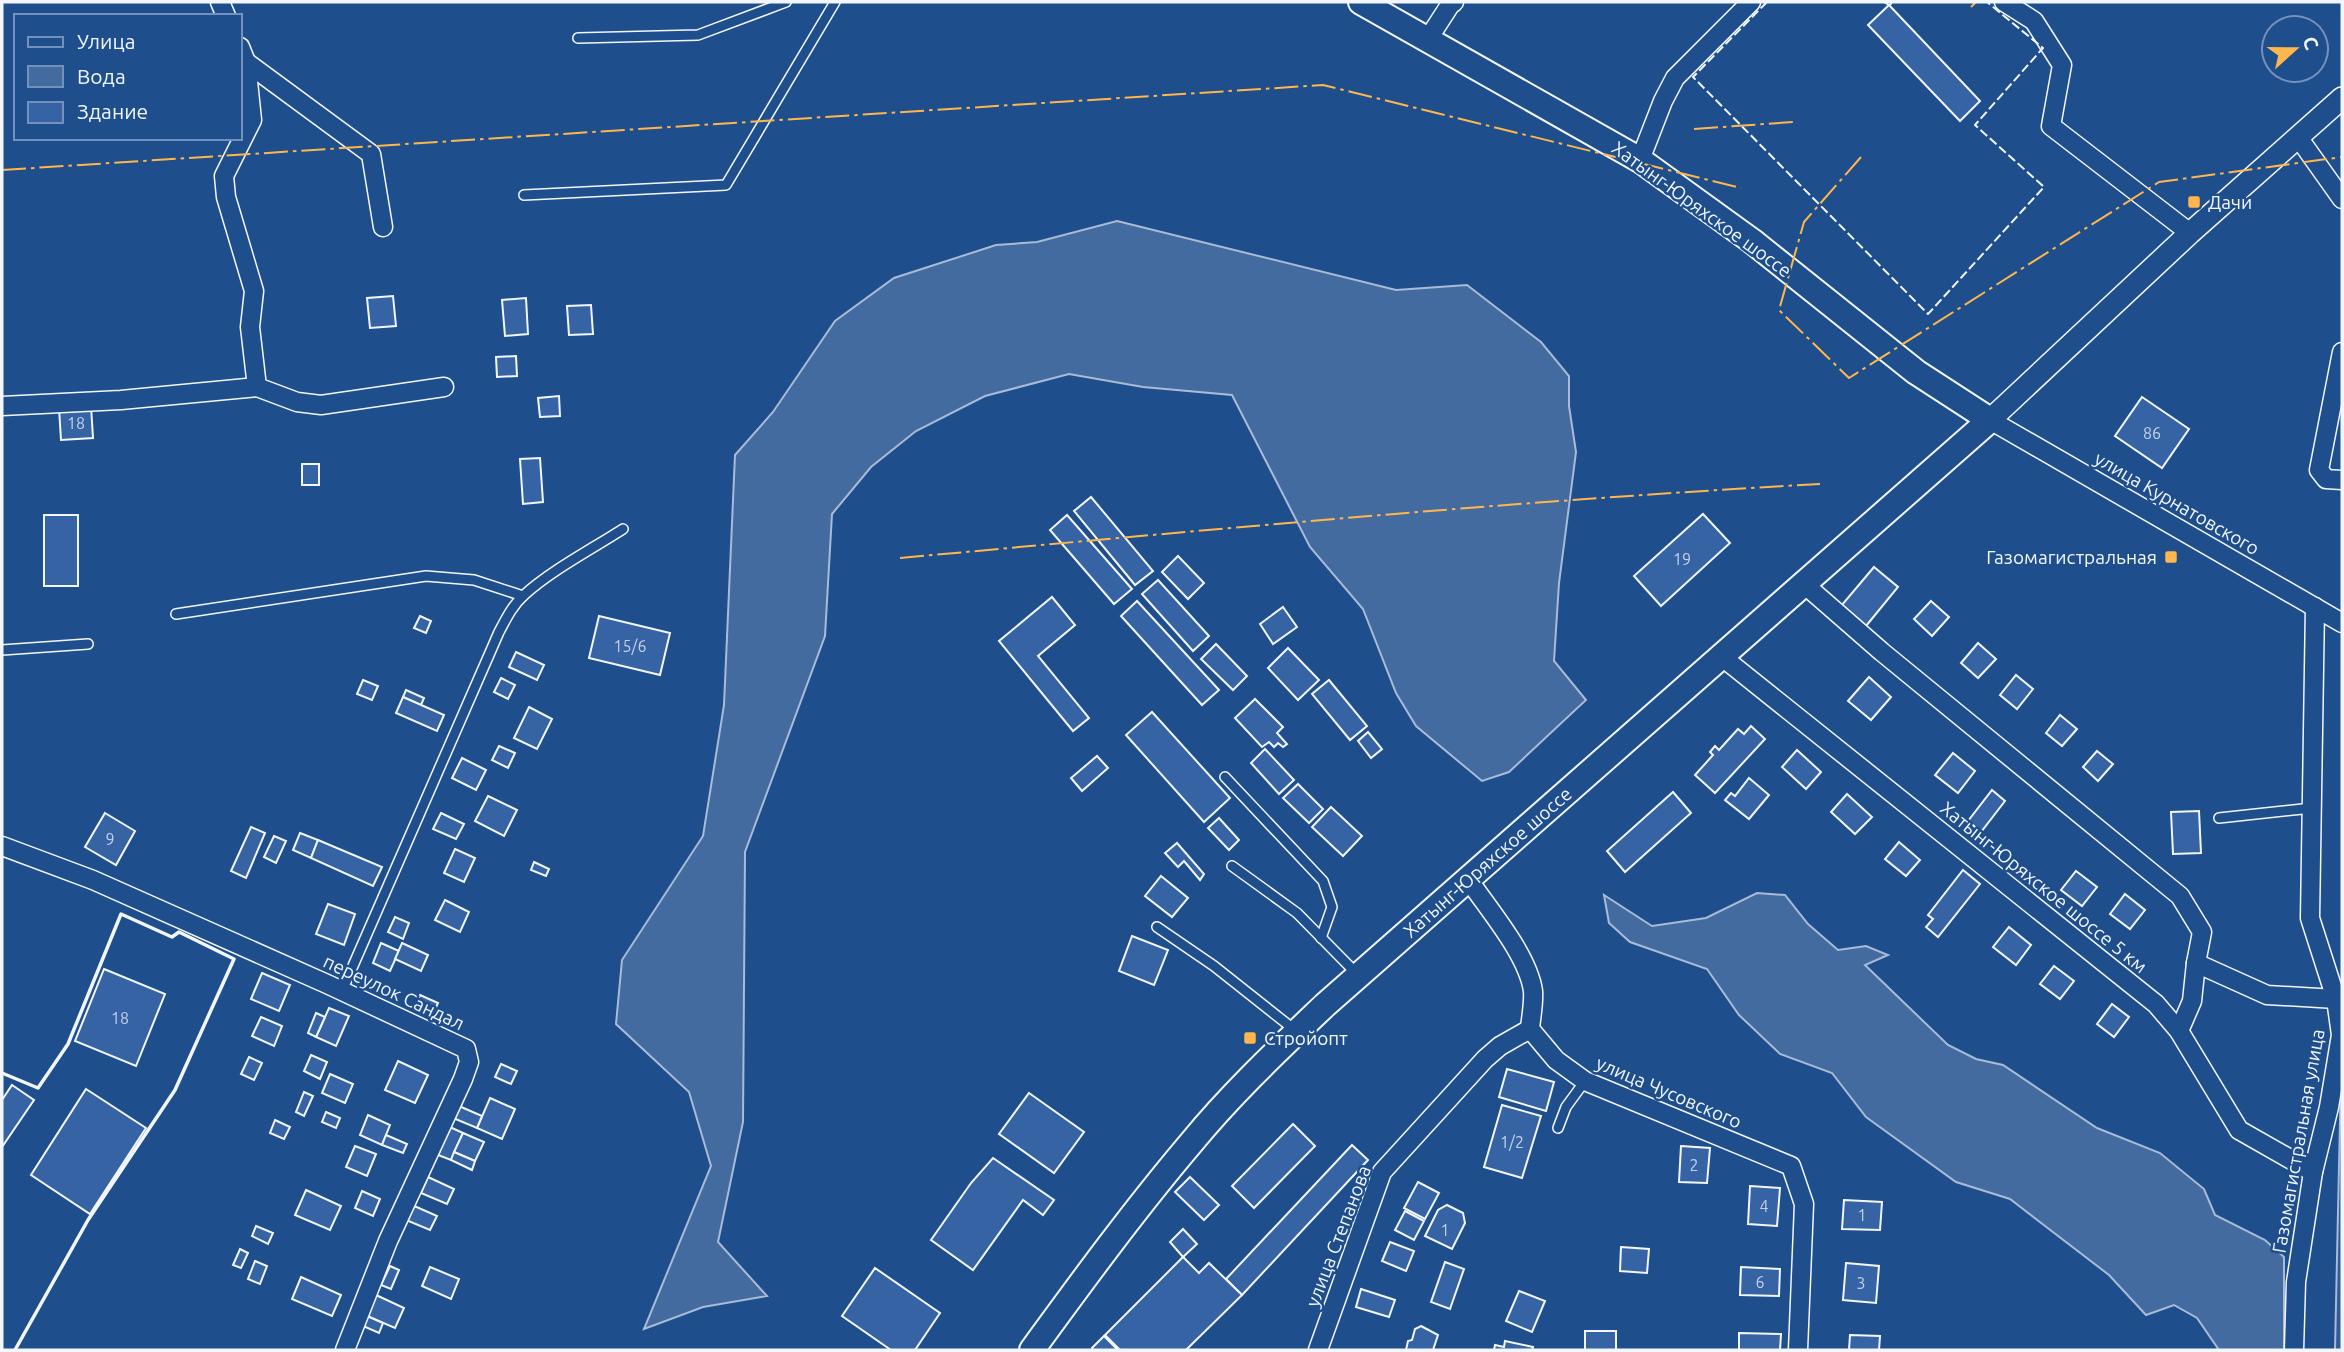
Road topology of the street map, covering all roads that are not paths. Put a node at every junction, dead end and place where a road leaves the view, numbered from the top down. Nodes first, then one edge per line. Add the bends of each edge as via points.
1 (786, 2) edge
2 (835, 2) edge
3 (1361, 2) edge
4 (1454, 2) edge
5 (1751, 2) edge
6 (2004, 2) edge
7 (578, 38) dead end
8 (1428, 39) junction
9 (243, 55) edge
10 (2342, 98) edge
11 (2298, 137) junction
12 (1640, 160) junction
13 (524, 195) dead end
14 (2342, 200) edge
15 (383, 227) dead end
16 (2190, 233) junction
17 (2342, 352) edge
18 (257, 387) junction
19 (444, 387) dead end
20 (2, 406) edge
21 (1990, 420) junction
22 (2342, 480) edge
23 (623, 529) dead end
24 (1804, 584) junction
25 (523, 596) junction
26 (2315, 607) junction
27 (176, 614) dead end
28 (2342, 623) edge
29 (88, 644) dead end
30 (2, 650) edge
31 (1721, 656) junction
32 (1225, 777) dead end
33 (2312, 808) junction
34 (2219, 818) dead end
35 (2, 846) edge
36 (1232, 866) dead end
37 (1468, 879) junction
38 (1157, 927) dead end
39 (1321, 938) junction
40 (2196, 963) junction
41 (1358, 975) junction
42 (342, 991) junction
43 (2336, 999) junction
44 (1530, 1029) junction
45 (2179, 1031) junction
46 (1297, 1032) junction
47 (1585, 1081) junction
48 (1558, 1128) dead end
49 (2313, 1172) junction
50 (345, 1350) edge
51 (1032, 1350) edge
52 (1318, 1350) edge
53 (1798, 1350) edge
54 (2294, 1350) edge

1 - 7 lane via 698,35
2 - 13 lane via 726,185
3 - 8 main road, Хатынг-Юряхское шоссе
4 - 8 street
5 - 12 street via 1675,78
6 - 16 street via 2034,21 2062,65 2051,126
8 - 12 main road, Хатынг-Юряхское шоссе
9 - 15 street via 370,154
9 - 18 street via 252,120 224,176 254,291 250,327
10 - 11 street, Хатынг-Юряхское шоссе
11 - 14 street
11 - 16 street, Хатынг-Юряхское шоссе
12 - 21 main road, Хатынг-Юряхское шоссе via 1752,241 1916,372
16 - 21 street, Хатынг-Юряхское шоссе
17 - 22 street via 2319,470 2326,479
18 - 19 street via 297,402 321,405
18 - 20 street
21 - 24 main road, Хатынг-Юряхское шоссе
21 - 26 street, улица Курнатовского
23 - 25 lane
24 - 31 main road, Хатынг-Юряхское шоссе
24 - 40 street via 2180,896 2202,932
25 - 27 lane via 474,580 426,576
25 - 42 lane via 499,632
26 - 28 street, улица Курнатовского
26 - 33 street, Газомагистральная улица
29 - 30 lane
31 - 37 main road, Хатынг-Юряхское шоссе
31 - 45 street, Хатынг-Юряхское шоссе 5 км via 2157,1004
32 - 39 lane via 1323,881 1332,907
33 - 34 lane
33 - 43 street, Газомагистральная улица via 2310,918
35 - 42 street, переулок Сандал via 69,870
36 - 39 lane via 1297,914
37 - 41 main road, Хатынг-Юряхское шоссе
37 - 44 street via 1529,975 1533,993
38 - 46 lane via 1214,965
39 - 41 lane
40 - 43 street via 2267,995
40 - 45 street via 2192,1001
41 - 46 main road, Хатынг-Юряхское шоссе
42 - 50 street, переулок Сандал via 466,1049 469,1062 388,1241
43 - 49 street, Газомагистральная улица via 2341,1035
44 - 47 street, улица Чусовского via 1556,1060
44 - 52 street, улица Степанова via 1485,1059 1382,1172
45 - 49 street, Хатынг-Юряхское шоссе 5 км via 2239,1130
46 - 51 main road, Хатынг-Юряхское шоссе via 1191,1142
47 - 48 lane via 1566,1107
47 - 53 street, улица Чусовского via 1791,1166 1804,1204
49 - 54 street, Газомагистральная улица via 2296,1282

